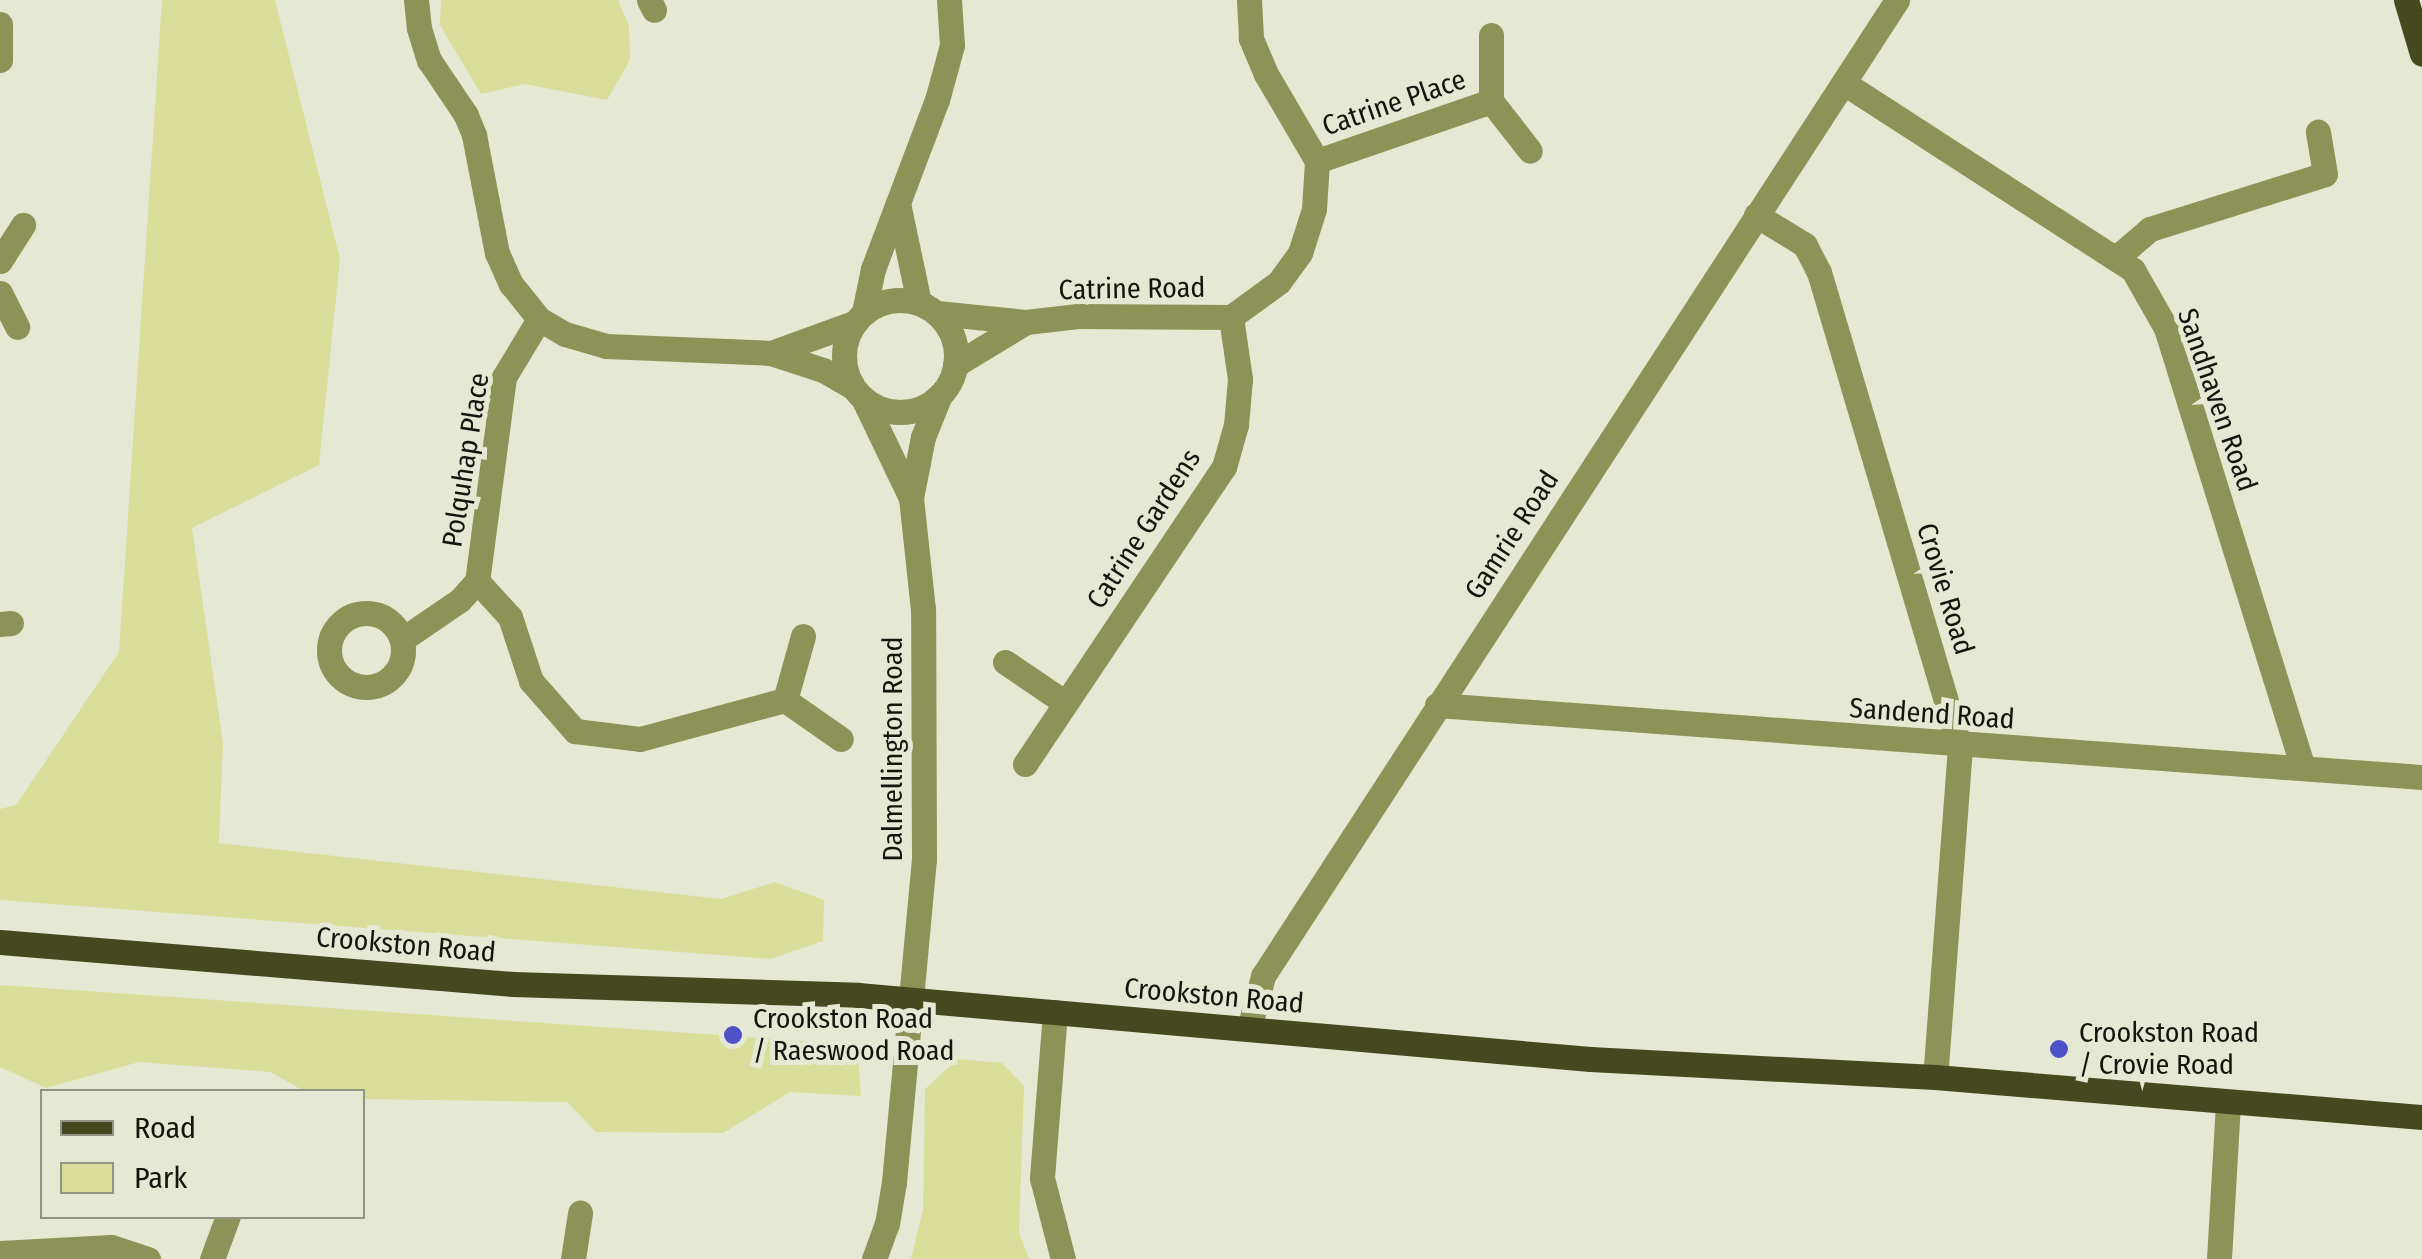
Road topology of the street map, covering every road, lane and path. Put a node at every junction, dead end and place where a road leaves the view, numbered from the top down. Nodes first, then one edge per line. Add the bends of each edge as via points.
1 (416, 0) edge
2 (949, 0) edge
3 (1249, 0) edge
4 (1896, 0) edge
5 (2406, 0) edge
6 (0, 24) edge
7 (1491, 35) dead end
8 (2422, 54) edge
9 (0, 60) edge
10 (1844, 84) junction
11 (1491, 101) junction
12 (2318, 132) dead end
13 (1530, 151) dead end
14 (1317, 161) junction
15 (898, 203) junction
16 (1756, 215) junction
17 (23, 226) dead end
18 (2116, 258) junction
19 (0, 261) edge
20 (0, 293) edge
21 (928, 308) junction
22 (860, 317) junction
23 (1231, 317) junction
24 (540, 319) junction
25 (1026, 322) junction
26 (17, 328) dead end
27 (771, 353) junction
28 (955, 365) junction
29 (858, 393) junction
30 (940, 395) junction
31 (911, 498) junction
32 (477, 581) junction
33 (804, 636) dead end
34 (403, 639) dead end
35 (1005, 662) dead end
36 (785, 700) junction
37 (1064, 702) junction
38 (1438, 706) junction
39 (840, 739) dead end
40 (1960, 747) junction
41 (1025, 764) dead end
42 (2303, 768) junction
43 (2422, 777) edge
44 (0, 942) edge
45 (913, 1000) junction
46 (1055, 1012) junction
47 (1249, 1029) junction
48 (1934, 1077) junction
49 (2228, 1104) junction
50 (2422, 1117) edge
51 (580, 1213) dead end
52 (227, 1219) edge
53 (0, 1254) edge
54 (148, 1259) edge
55 (212, 1259) edge
56 (573, 1259) edge
57 (874, 1259) edge
58 (1062, 1259) edge
59 (2219, 1259) edge

1 - 24 street via 429,60 474,135 497,253 511,284
2 - 15 street, Dalmellington Road via 952,46
3 - 14 street via 1258,56
4 - 10 street, Gamrie Road
5 - 8 main road
6 - 9 street
7 - 11 street, Catrine Place
10 - 16 street, Gamrie Road
10 - 18 street, Sandhaven Road
11 - 13 street, Catrine Place
11 - 14 street, Catrine Place
12 - 18 street via 2325,174 2150,229
14 - 23 street, Catrine Road via 1314,209 1300,253 1280,282
15 - 21 street
15 - 22 street, Dalmellington Road
16 - 38 street, Gamrie Road
16 - 40 street, Crovie Road via 1804,244 1819,272
17 - 19 street
18 - 42 street, Sandhaven Road via 2133,270 2166,328
20 - 26 street
21 - 22 street via 894,300
21 - 25 street, Catrine Road
21 - 28 street via 948,326
22 - 27 street
22 - 29 street, Dalmellington Road via 848,332 843,358
23 - 25 street, Catrine Road
23 - 37 street, Catrine Gardens via 1240,379 1224,467
24 - 27 street via 606,346
24 - 32 street, Polquhap Place via 504,378
25 - 28 street, Catrine Road
27 - 29 street via 823,370
28 - 30 street, Dalmellington Road
29 - 30 street via 887,412 912,411
29 - 31 street, Dalmellington Road
30 - 31 street, Dalmellington Road via 922,437
31 - 45 street, Dalmellington Road via 923,610 925,754
32 - 34 street
32 - 36 street, Polquhap Place via 510,617 531,681 575,731 640,740
33 - 36 street
35 - 37 street
36 - 39 street
37 - 41 street, Catrine Gardens
38 - 40 street, Sandend Road
38 - 47 street, Gamrie Road via 1263,976
40 - 42 street, Sandend Road
40 - 48 street, Crovie Road
42 - 43 street, Sandend Road
44 - 45 main road, Crookston Road via 513,984
45 - 46 main road, Crookston Road
45 - 57 street, Dalmellington Road via 894,1182
46 - 47 main road, Crookston Road
46 - 58 street via 1042,1178
47 - 48 main road, Crookston Road via 1590,1059
48 - 49 main road, Crookston Road
49 - 50 main road, Crookston Road
49 - 59 street
51 - 56 street
52 - 55 street
53 - 54 street via 111,1248

